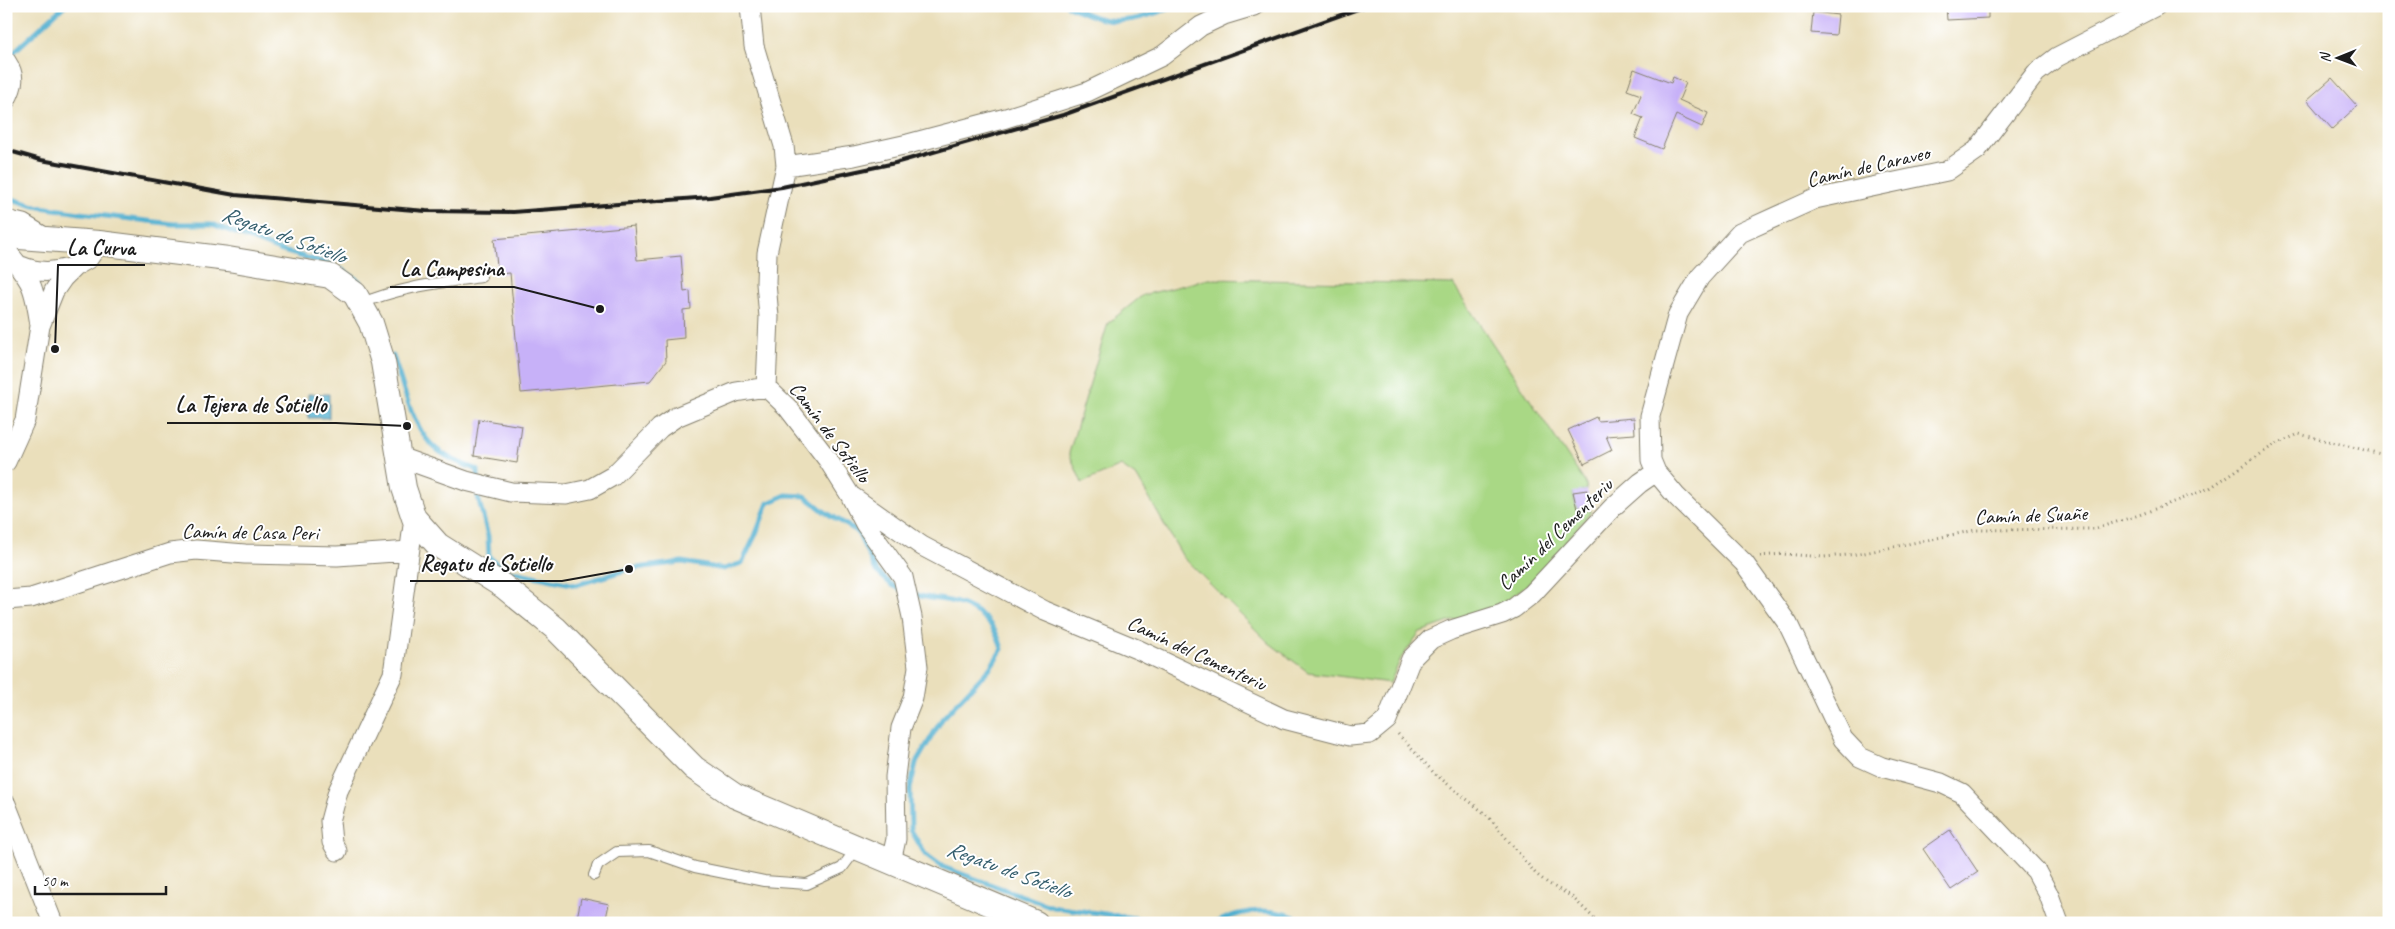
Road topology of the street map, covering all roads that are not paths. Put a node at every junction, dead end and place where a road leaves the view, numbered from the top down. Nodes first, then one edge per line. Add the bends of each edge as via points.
1 (750, 6) edge
2 (1254, 6) edge
3 (2156, 6) edge
4 (9, 65) edge
5 (6, 100) edge
6 (786, 166) junction
7 (6, 220) edge
8 (6, 236) edge
9 (48, 240) junction
10 (99, 243) junction
11 (6, 250) edge
12 (21, 266) junction
13 (74, 267) junction
14 (481, 277) dead end
15 (360, 304) junction
16 (40, 326) junction
17 (766, 387) junction
18 (399, 457) junction
19 (6, 462) edge
20 (1656, 472) junction
21 (850, 495) junction
22 (414, 518) junction
23 (409, 551) junction
24 (6, 600) edge
25 (6, 804) edge
26 (857, 848) junction
27 (337, 851) dead end
28 (891, 862) junction
29 (594, 875) dead end
30 (1032, 922) edge
31 (53, 923) edge
32 (2059, 923) edge

1 - 6 street via 754,46 784,146
2 - 6 street via 1200,26 1162,56 1087,92 908,144
3 - 20 street, Camín de Caraveo via 2057,57 2036,74 1977,150 1947,171 1815,199 1740,233 1700,277 1678,314 1650,416 1650,460
4 - 5 street via 15,83
6 - 17 street via 767,253
7 - 9 street via 23,224
8 - 9 street
9 - 10 street
10 - 13 street via 88,259
10 - 15 street via 330,276 355,294
11 - 12 street
12 - 13 street via 36,272 53,273
12 - 16 street via 36,295
13 - 16 street via 54,291
14 - 15 lane via 413,286
15 - 18 street via 371,323 383,362
16 - 19 street via 25,420
17 - 18 street, Camín de Sotiello via 736,392 676,417 660,428 613,476 590,489 566,494 511,492
17 - 21 street, Camín de Sotiello via 800,423
18 - 22 street via 404,488
20 - 21 street, Camín del Cementeriu via 1613,508 1532,594 1514,608 1431,639 1411,659 1386,720 1370,734 1350,736 1284,719 1139,650 1045,611 922,546
20 - 32 street via 1744,564 1788,624 1843,740 1860,756 1882,767 1941,783 1962,793 2036,870
21 - 28 street, Camín de Sotiello via 865,524 902,577 912,617 918,666 913,698 900,728 895,777 896,839
22 - 23 street
22 - 26 street via 438,545 503,586 555,628 694,768 735,796
23 - 24 street, Camín de Casa Peri via 337,556 196,550 170,554 31,598
23 - 27 street via 393,674 338,791 330,821 332,842
25 - 31 street
26 - 28 street
26 - 29 lane via 842,868 807,884 764,881 695,867 649,852 617,852 598,865
28 - 30 street

